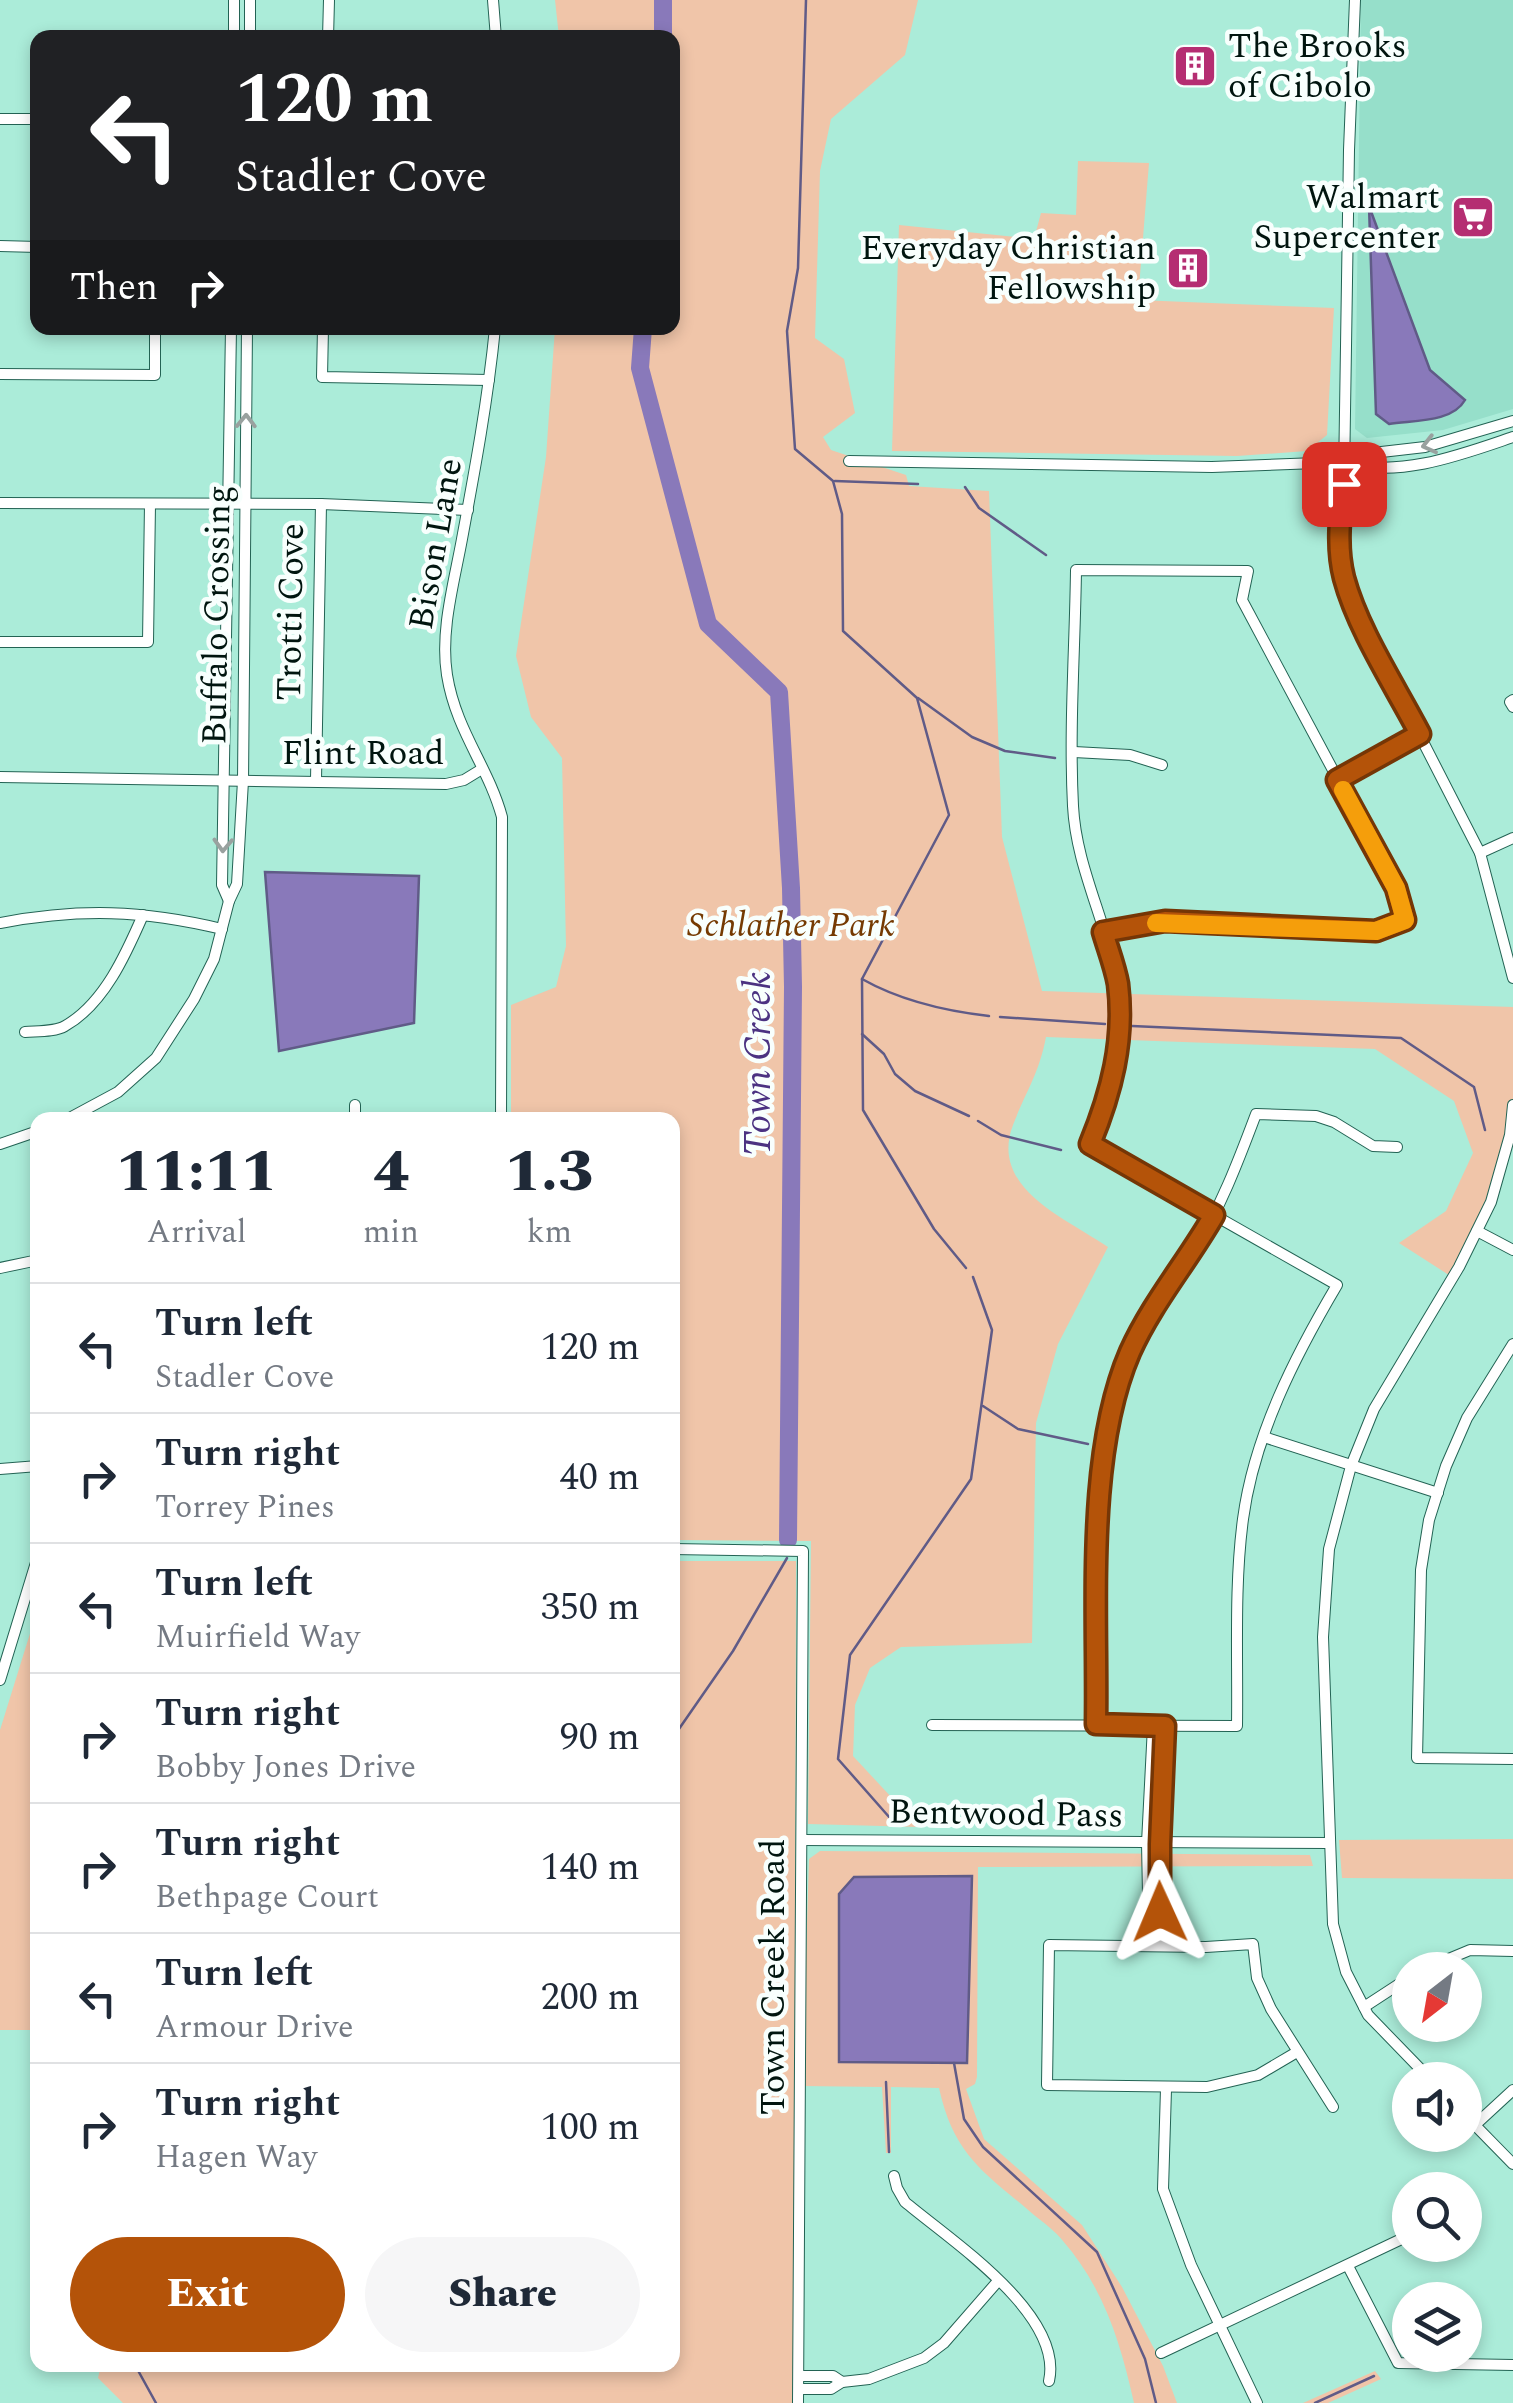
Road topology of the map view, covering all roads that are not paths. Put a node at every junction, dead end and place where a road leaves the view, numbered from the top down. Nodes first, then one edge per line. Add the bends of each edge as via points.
1 (234, 0) edge
2 (250, 0) edge
3 (329, 0) edge
4 (493, 0) edge
5 (1355, 0) edge
6 (234, 30) edge
7 (250, 30) edge
8 (328, 30) edge
9 (495, 30) edge
10 (0, 118) edge
11 (30, 119) edge
12 (0, 246) edge
13 (30, 247) edge
14 (155, 335) edge
15 (231, 335) edge
16 (247, 335) edge
17 (323, 335) edge
18 (494, 335) edge
19 (0, 374) edge
20 (489, 380) junction
21 (1513, 421) edge
22 (1513, 437) edge
23 (849, 460) dead end
24 (1344, 462) junction
25 (0, 503) edge
26 (150, 504) junction
27 (320, 504) junction
28 (228, 506) junction
29 (246, 506) junction
30 (468, 510) junction
31 (0, 642) edge
32 (1420, 734) junction
33 (1074, 752) junction
34 (1162, 766) dead end
35 (482, 769) junction
36 (0, 778) edge
37 (226, 780) junction
38 (243, 780) junction
39 (316, 780) junction
40 (1337, 780) junction
41 (1513, 838) edge
42 (1480, 853) junction
43 (230, 902) junction
44 (143, 914) junction
45 (0, 922) edge
46 (222, 929) junction
47 (1103, 932) junction
48 (1513, 978) edge
49 (25, 1032) dead end
50 (355, 1105) dead end
51 (1513, 1105) edge
52 (81, 1112) edge
53 (355, 1112) edge
54 (501, 1112) edge
55 (30, 1134) edge
56 (0, 1144) edge
57 (1397, 1147) dead end
58 (1214, 1215) junction
59 (1476, 1232) junction
60 (1513, 1250) edge
61 (30, 1262) edge
62 (0, 1268) edge
63 (1513, 1344) edge
64 (1264, 1437) junction
65 (1351, 1466) junction
66 (30, 1467) edge
67 (0, 1469) edge
68 (1438, 1493) junction
69 (680, 1549) edge
70 (30, 1582) edge
71 (0, 1680) edge
72 (1096, 1724) junction
73 (932, 1725) dead end
74 (1159, 1726) junction
75 (1513, 1759) edge
76 (802, 1840) junction
77 (1330, 1843) junction
78 (1154, 1844) junction
79 (1155, 1946) junction
80 (1513, 1951) edge
81 (1465, 1952) edge
82 (1392, 1988) edge
83 (1364, 2007) junction
84 (1298, 2052) junction
85 (1414, 2062) edge
86 (1166, 2089) junction
87 (1513, 2090) edge
88 (1332, 2107) dead end
89 (1482, 2119) edge
90 (1482, 2132) edge
91 (1513, 2164) edge
92 (894, 2176) dead end
93 (1392, 2243) edge
94 (1348, 2266) junction
95 (998, 2281) junction
96 (1219, 2326) junction
97 (1161, 2352) dead end
98 (1513, 2364) edge
99 (799, 2376) junction
100 (1049, 2381) dead end
101 (842, 2382) junction
102 (799, 2389) junction
103 (798, 2403) edge
104 (1256, 2403) edge

1 - 6 street
2 - 7 street
3 - 8 street
4 - 9 street
5 - 24 street
10 - 11 street
12 - 13 street
14 - 19 street via 155,375
15 - 28 street, Buffalo Crossing
29 -> 16 street, Buffalo Crossing
17 - 20 street via 322,377
18 - 20 street, Bison Lane
20 - 30 street, Bison Lane
21 -> 24 street
22 - 24 street via 1404,466
23 - 24 street via 1212,467
24 - 32 street via 1338,527 1344,577
25 - 26 street
26 - 28 street
26 - 31 street via 148,642
27 - 29 street
27 - 30 street
27 - 39 street, Trotti Cove
28 - 29 street
28 - 37 street, Buffalo Crossing
29 - 38 street, Buffalo Crossing
30 - 35 street, Bison Lane via 445,654 459,724
32 - 40 street
32 - 42 street
33 - 34 street via 1130,755
33 - 40 street via 1076,570 1248,571 1242,600
33 - 47 street via 1079,852
35 - 39 street, Flint Road via 446,784
35 - 54 street, Bison Lane via 498,802 503,834
36 - 37 street, Flint Road
37 - 38 street, Flint Road
37 -> 43 street, Buffalo Crossing via 222,885
38 - 39 street, Flint Road
38 - 43 street, Buffalo Crossing via 238,884
40 - 47 street via 1396,888 1405,920 1376,931 1165,921
41 - 42 street
42 - 48 street
43 - 46 street, Buffalo Crossing
44 - 45 street via 81,912
44 - 46 street
44 - 49 street via 90,1006 62,1028
46 - 52 street, Buffalo Crossing via 194,999 156,1058 118,1092
47 - 58 street via 1118,983 1119,1043 1109,1097 1090,1144
50 - 53 street
51 - 59 street via 1491,1202
55 - 56 street
57 - 58 street via 1373,1146 1316,1116 1256,1114
58 - 64 street via 1338,1285 1306,1338
58 - 72 street via 1156,1302 1114,1397 1099,1513
59 - 60 street
59 - 65 street via 1374,1409
61 - 62 street
63 - 68 street via 1468,1418
64 - 65 street
64 - 74 street via 1244,1516 1237,1726
65 - 68 street
65 - 77 street via 1329,1549 1323,1637
66 - 67 street
68 - 75 street via 1421,1570 1416,1758
69 - 76 street, Town Creek Road via 803,1551
70 - 71 street
72 - 73 street
72 - 74 street
74 - 78 street
76 - 78 street, Bentwood Pass
76 - 99 street, Town Creek Road
77 - 78 street, Bentwood Pass
77 - 83 street via 1332,1924
78 - 79 street
79 - 84 street via 1253,1944 1257,1978
79 - 86 street via 1049,1944 1047,2085
80 - 81 street
82 - 83 street
83 - 85 street
84 - 86 street via 1233,2083
84 - 88 street
86 - 96 street via 1163,2189
87 - 89 street
90 - 91 street
92 - 95 street via 905,2202
93 - 94 street
94 - 96 street
94 - 98 street via 1398,2363
95 - 100 street via 1040,2332 1050,2353
95 - 101 street via 924,2358
96 - 97 street
96 - 104 street
99 - 101 street
99 - 102 street, Town Creek Road
101 - 102 street via 831,2389
102 - 103 street, Town Creek Road

